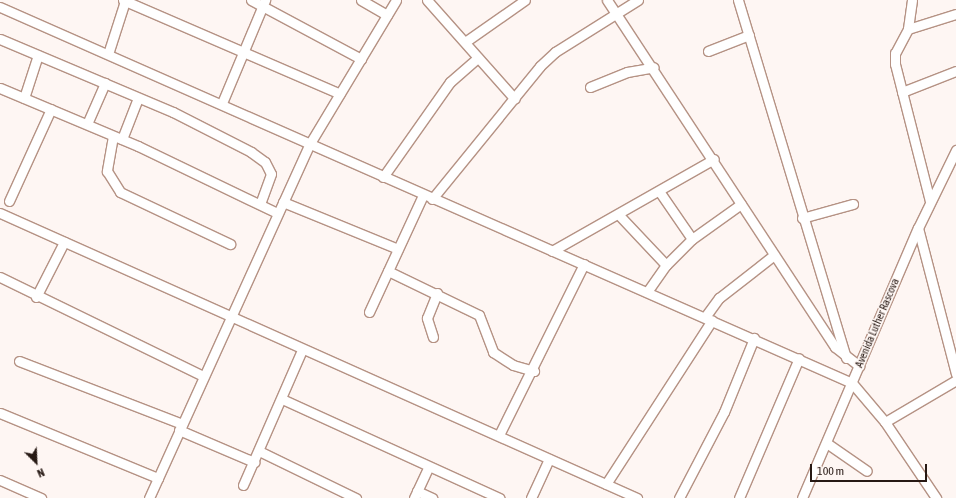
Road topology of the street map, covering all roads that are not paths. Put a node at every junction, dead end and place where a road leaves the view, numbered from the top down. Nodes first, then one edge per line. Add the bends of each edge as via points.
1 (251, 0) edge
2 (361, 0) edge
3 (396, 0) edge
4 (429, 0) edge
5 (525, 0) edge
6 (607, 0) edge
7 (638, 0) edge
8 (738, 0) edge
9 (912, 0) edge
10 (124, 1) edge
11 (264, 3) edge
12 (0, 6) edge
13 (956, 14) edge
14 (387, 15) junction
15 (618, 15) junction
16 (908, 29) junction
17 (749, 35) junction
18 (0, 39) edge
19 (465, 42) junction
20 (708, 51) dead end
21 (243, 52) junction
22 (108, 54) junction
23 (38, 55) junction
24 (361, 58) junction
25 (478, 58) junction
26 (654, 67) junction
27 (956, 71) edge
28 (105, 83) junction
29 (0, 88) edge
30 (590, 88) dead end
31 (902, 92) junction
32 (340, 94) junction
33 (24, 98) junction
34 (138, 98) junction
35 (515, 99) junction
36 (222, 103) junction
37 (51, 109) junction
38 (87, 124) junction
39 (112, 136) junction
40 (122, 139) junction
41 (309, 145) junction
42 (956, 152) edge
43 (714, 159) junction
44 (384, 177) junction
45 (659, 191) junction
46 (423, 194) junction
47 (432, 198) junction
48 (9, 201) dead end
49 (930, 201) junction
50 (283, 202) junction
51 (260, 204) junction
52 (741, 204) junction
53 (853, 204) dead end
54 (0, 213) edge
55 (278, 213) junction
56 (618, 214) junction
57 (802, 218) junction
58 (918, 228) junction
59 (692, 239) junction
60 (64, 242) junction
61 (230, 244) dead end
62 (398, 248) junction
63 (552, 250) junction
64 (774, 255) junction
65 (584, 264) junction
66 (666, 265) junction
67 (388, 270) junction
68 (0, 277) edge
69 (647, 292) junction
70 (437, 293) junction
71 (36, 297) junction
72 (369, 312) dead end
73 (228, 317) junction
74 (708, 319) junction
75 (432, 336) dead end
76 (754, 338) junction
77 (302, 350) junction
78 (799, 358) junction
79 (846, 358) junction
80 (19, 361) dead end
81 (859, 366) junction
82 (534, 371) junction
83 (956, 374) edge
84 (203, 376) junction
85 (956, 380) edge
86 (852, 383) junction
87 (282, 399) junction
88 (0, 413) edge
89 (885, 422) junction
90 (181, 427) junction
91 (499, 435) junction
92 (828, 444) junction
93 (259, 451) junction
94 (549, 459) junction
95 (254, 462) junction
96 (428, 468) junction
97 (867, 471) dead end
98 (158, 478) junction
99 (0, 480) edge
100 (606, 484) junction
101 (243, 485) dead end
102 (415, 494) edge
103 (42, 498) edge
104 (150, 498) edge
105 (356, 498) edge
106 (432, 498) edge
107 (499, 498) edge
108 (531, 498) edge
109 (637, 498) edge
110 (679, 498) edge
111 (739, 498) edge
112 (802, 498) edge
113 (936, 498) edge

1 - 11 street
2 - 14 street
3 - 14 street
4 - 19 street
5 - 19 street
6 - 15 street
7 - 15 street
8 - 17 street
9 - 16 street
10 - 21 street
10 - 22 street
11 - 21 street
11 - 24 street
12 - 22 street
13 - 16 street
14 - 24 street
15 - 26 street
15 - 35 street via 555,52
16 - 31 street via 895,53
17 - 20 street
17 - 57 street
18 - 23 street
19 - 25 street
21 - 32 street
21 - 36 street
22 - 36 street
23 - 28 street
23 - 33 street
24 - 32 street
25 - 35 street
25 - 44 street via 450,82
26 - 30 street via 626,72
26 - 43 street
27 - 31 street
28 - 34 street
28 - 38 street
29 - 33 street
31 - 49 street
32 - 41 street
33 - 37 street
34 - 40 street
34 - 51 street via 211,129 265,162 270,179
35 - 47 street
36 - 41 street
37 - 38 street
37 - 48 street
38 - 39 street
39 - 40 street
39 - 61 street via 107,171 120,192
40 - 51 street
41 - 44 street
41 - 50 street
42 - 49 street, Avenida Luther Rascova
43 - 45 street
43 - 52 street
44 - 46 street
45 - 56 street
45 - 59 street
46 - 47 street
46 - 62 street
47 - 63 street
49 - 58 street, Avenida Luther Rascova
50 - 55 street
50 - 62 street
51 - 55 street
52 - 59 street
52 - 64 street
53 - 57 street
54 - 60 street
55 - 73 street
56 - 63 street
56 - 66 street
57 - 79 street
58 - 81 street, Avenida Luther Rascova
58 - 83 street
59 - 66 street
60 - 71 street
60 - 73 street
62 - 67 street
63 - 65 street
64 - 74 street via 719,298
64 - 79 street via 835,347
65 - 69 street
65 - 82 street
66 - 69 street
67 - 70 street
67 - 72 street
68 - 71 street
69 - 74 street
70 - 75 street via 426,318
70 - 82 street via 482,318 487,343 493,352 513,365
71 - 84 street
73 - 77 street
73 - 84 street
74 - 76 street
74 - 100 street
76 - 78 street
76 - 110 street via 724,412
77 - 87 street
77 - 91 street
78 - 86 street
78 - 111 street
79 - 81 street
80 - 90 street
81 - 86 street, Avenida Luther Rascova
82 - 91 street
84 - 90 street
85 - 89 street
86 - 89 street
86 - 92 street, Avenida Luther Rascova
87 - 93 street
87 - 96 street
88 - 98 street
89 - 113 street
90 - 95 street
90 - 98 street
91 - 94 street
92 - 97 street
92 - 112 street, Avenida Luther Rascova
93 - 95 street
93 - 105 street
94 - 100 street
94 - 108 street
95 - 101 street
96 - 102 street
96 - 107 street
98 - 104 street
99 - 103 street
100 - 109 street
102 - 106 street

